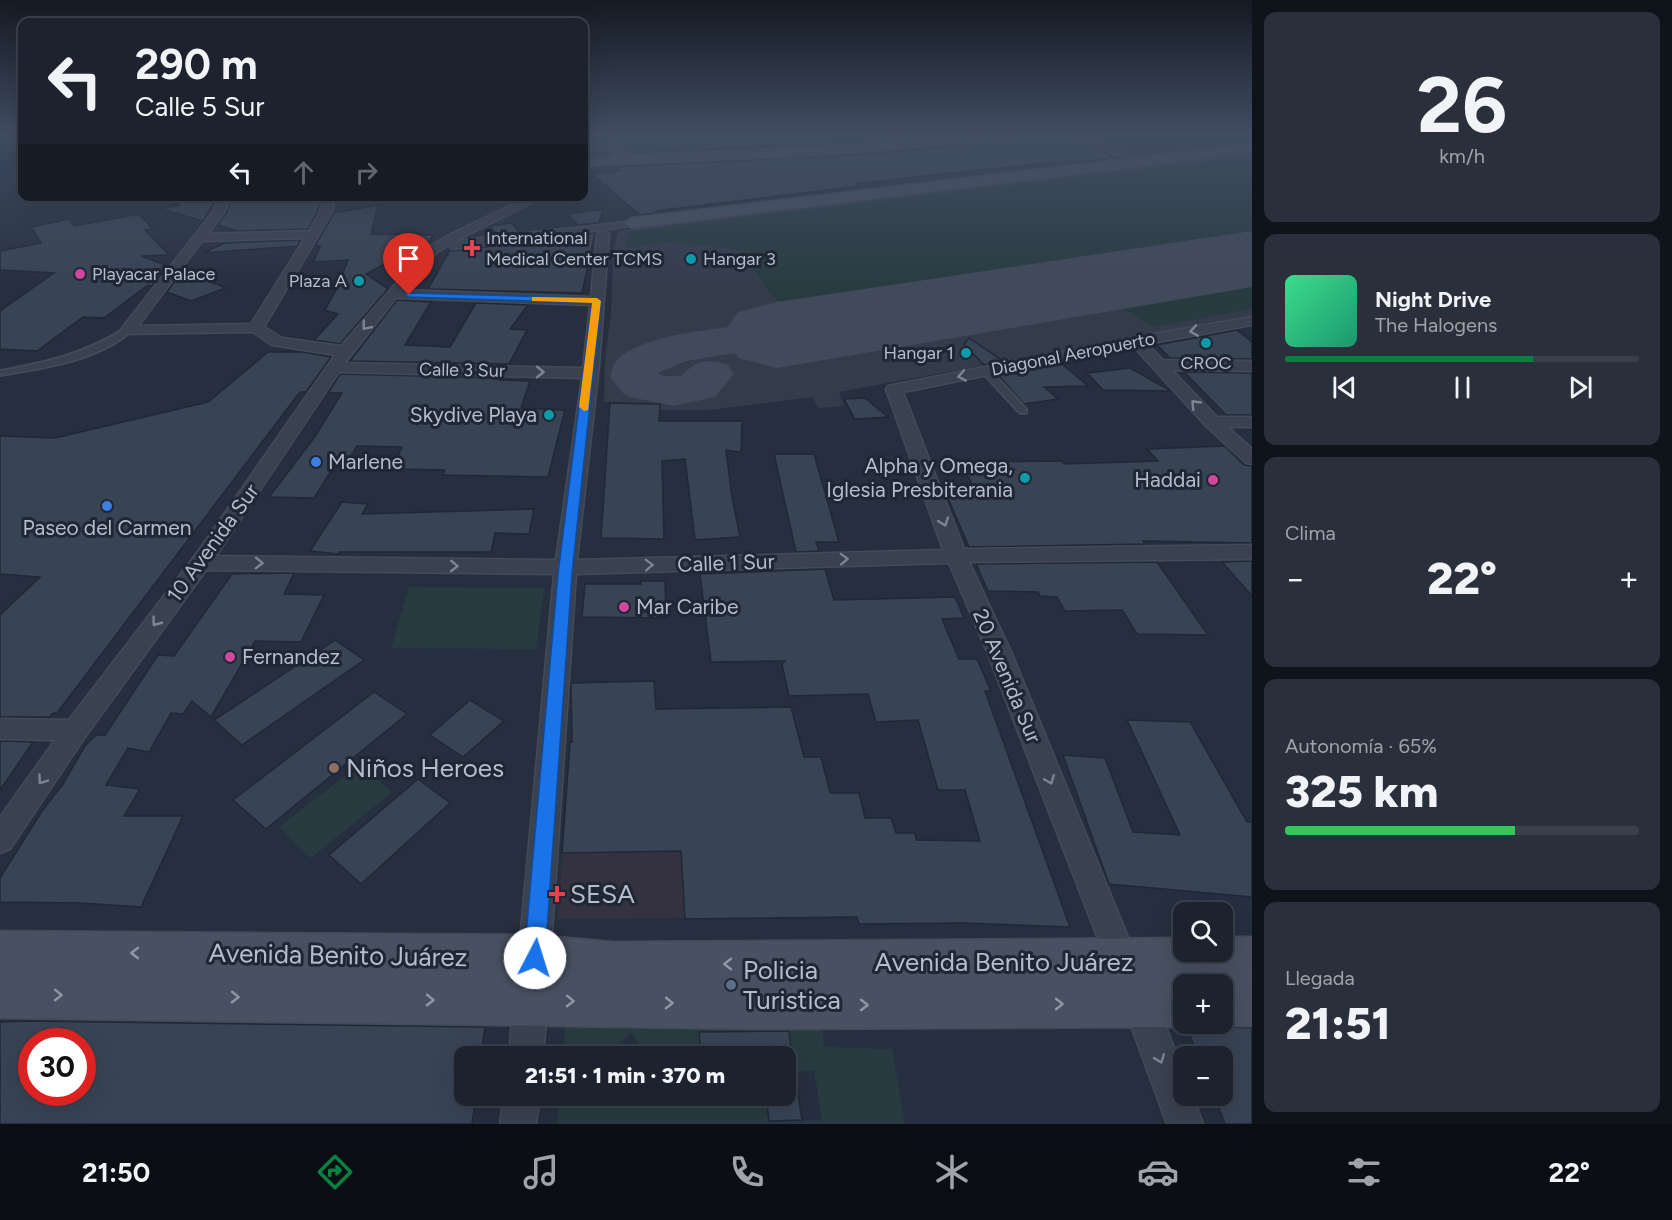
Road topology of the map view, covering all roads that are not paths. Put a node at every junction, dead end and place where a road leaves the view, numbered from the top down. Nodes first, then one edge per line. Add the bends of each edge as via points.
1 (936, 186) edge
2 (224, 201) edge
3 (329, 201) edge
4 (518, 201) edge
5 (529, 201) edge
6 (632, 223) junction
7 (578, 229) junction
8 (313, 234) junction
9 (459, 234) junction
10 (603, 234) junction
11 (198, 238) junction
12 (492, 239) junction
13 (432, 250) junction
14 (392, 294) junction
15 (597, 301) junction
16 (1252, 321) edge
17 (256, 328) junction
18 (127, 331) junction
19 (1136, 341) junction
20 (340, 359) junction
21 (1159, 365) junction
22 (1252, 366) edge
23 (986, 371) junction
24 (0, 373) edge
25 (589, 373) junction
26 (894, 389) joint
27 (1023, 411) dead end
28 (1212, 422) junction
29 (1252, 422) edge
30 (1252, 459) edge
31 (1252, 552) edge
32 (956, 556) junction
33 (200, 563) junction
34 (566, 566) junction
35 (0, 729) edge
36 (76, 730) junction
37 (0, 840) edge
38 (0, 953) edge
39 (1252, 960) edge
40 (532, 979) junction
41 (1149, 990) edge
42 (0, 994) edge
43 (1233, 1002) edge
44 (1252, 1002) edge
45 (527, 1046) edge
46 (520, 1106) edge
47 (518, 1124) edge
48 (1185, 1124) edge

1 - 6 street
2 - 11 street
3 - 8 street
4 - 9 street via 466,226
5 - 9 street
6 - 7 street
6 - 10 street
7 - 10 street
7 - 12 street
8 - 11 street
8 - 17 street
9 - 12 street via 463,238
9 - 13 street, 10 Avenida Sur
10 - 15 street
11 - 18 street
12 - 13 street
13 - 14 street, 10 Avenida Sur
14 - 15 street
14 -> 20 street, 10 Avenida Sur
15 - 25 street
16 -> 19 street, Diagonal Aeropuerto
17 - 18 street
17 - 20 street, Calle 3 Sur via 277,342 315,349
18 - 24 lane via 106,346 68,359
19 - 21 street
19 - 23 street, Diagonal Aeropuerto
20 -> 25 street, Calle 3 Sur
20 - 33 street, 10 Avenida Sur
21 - 22 street
28 -> 21 street
23 -> 26 street, Diagonal Aeropuerto
23 - 27 lane
25 - 34 street
26 -> 32 street, 20 Avenida Sur
28 - 29 street
28 - 30 street
31 - 32 street, Calle 1 Sur
34 -> 32 street, Calle 1 Sur
32 -> 41 street, 20 Avenida Sur
33 -> 34 street, Calle 1 Sur
33 -> 36 street, 10 Avenida Sur
34 - 40 street
35 - 36 street
36 -> 37 street, 10 Avenida Sur
40 -> 38 street, Avenida Benito Juárez
39 - 41 street, Avenida Benito Juárez
40 - 41 street, Avenida Benito Juárez via 770,1005
42 -> 40 street, Avenida Benito Juárez
40 - 45 street
41 -> 48 street, 20 Avenida Sur
43 - 44 street
46 - 47 street

